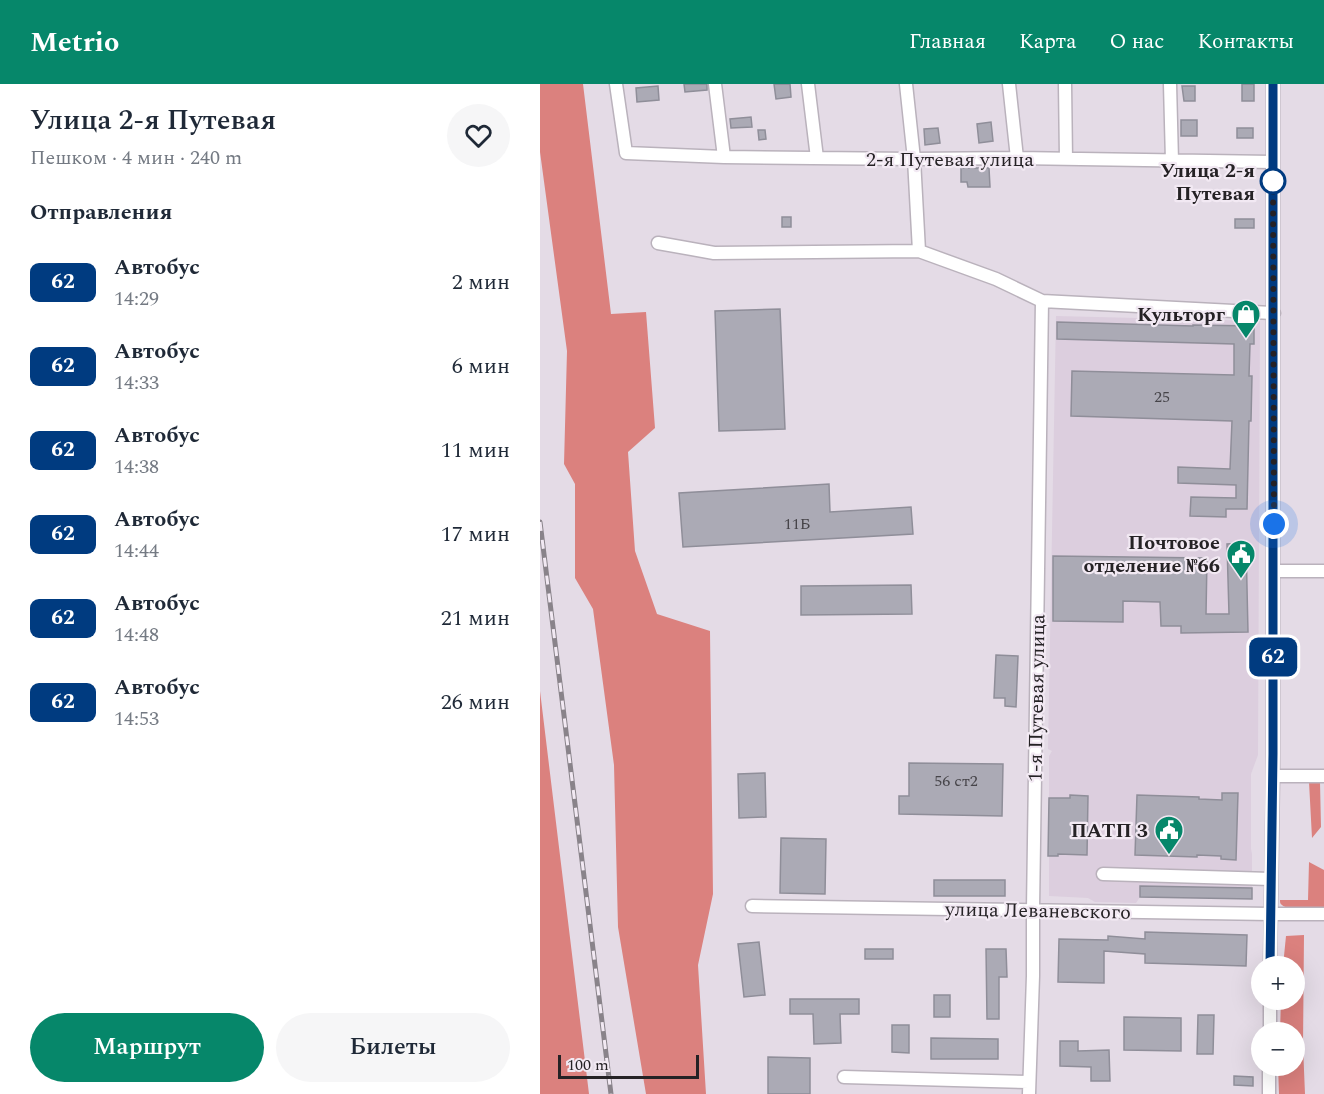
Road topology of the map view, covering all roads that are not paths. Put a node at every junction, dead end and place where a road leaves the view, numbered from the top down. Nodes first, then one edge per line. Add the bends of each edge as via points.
1 (616, 84) edge
2 (716, 84) edge
3 (808, 84) edge
4 (906, 84) edge
5 (1009, 84) edge
6 (1065, 84) edge
7 (1170, 84) edge
8 (1273, 84) edge
9 (724, 157) junction
10 (817, 158) junction
11 (1017, 158) junction
12 (914, 159) junction
13 (1066, 159) junction
14 (1172, 161) junction
15 (1273, 162) junction
16 (658, 243) dead end
17 (919, 250) junction
18 (1042, 301) junction
19 (1274, 313) junction
20 (1273, 571) junction
21 (1324, 571) edge
22 (1273, 776) junction
23 (1324, 776) edge
24 (1104, 874) dead end
25 (1271, 879) junction
26 (752, 906) dead end
27 (1033, 909) junction
28 (1270, 914) junction
29 (1324, 914) edge
30 (1270, 956) edge
31 (1269, 1076) edge
32 (844, 1077) dead end
33 (1029, 1088) edge
34 (1269, 1094) edge

1 - 9 street, 2-я Путевая улица via 626,153
2 - 9 street
3 - 10 street
4 - 12 street
5 - 11 street
6 - 13 street
7 - 14 street
8 - 15 street
9 - 10 street, 2-я Путевая улица
10 - 12 street, 2-я Путевая улица
11 - 12 street, 2-я Путевая улица
11 - 13 street, 2-я Путевая улица
12 - 17 street
13 - 14 street, 2-я Путевая улица
14 - 15 street, 2-я Путевая улица
15 - 19 street
16 - 17 street via 714,253
17 - 18 street
18 - 19 street
18 - 27 street, 1-я Путевая улица
19 - 20 street
20 - 21 street
20 - 22 street
22 - 23 street
22 - 25 street
24 - 25 street
25 - 28 street
26 - 27 street, улица Леваневского
27 - 28 street, улица Леваневского
27 - 33 street, 1-я Путевая улица
28 - 29 street, улица Леваневского
28 - 30 street
31 - 34 street
32 - 33 street

